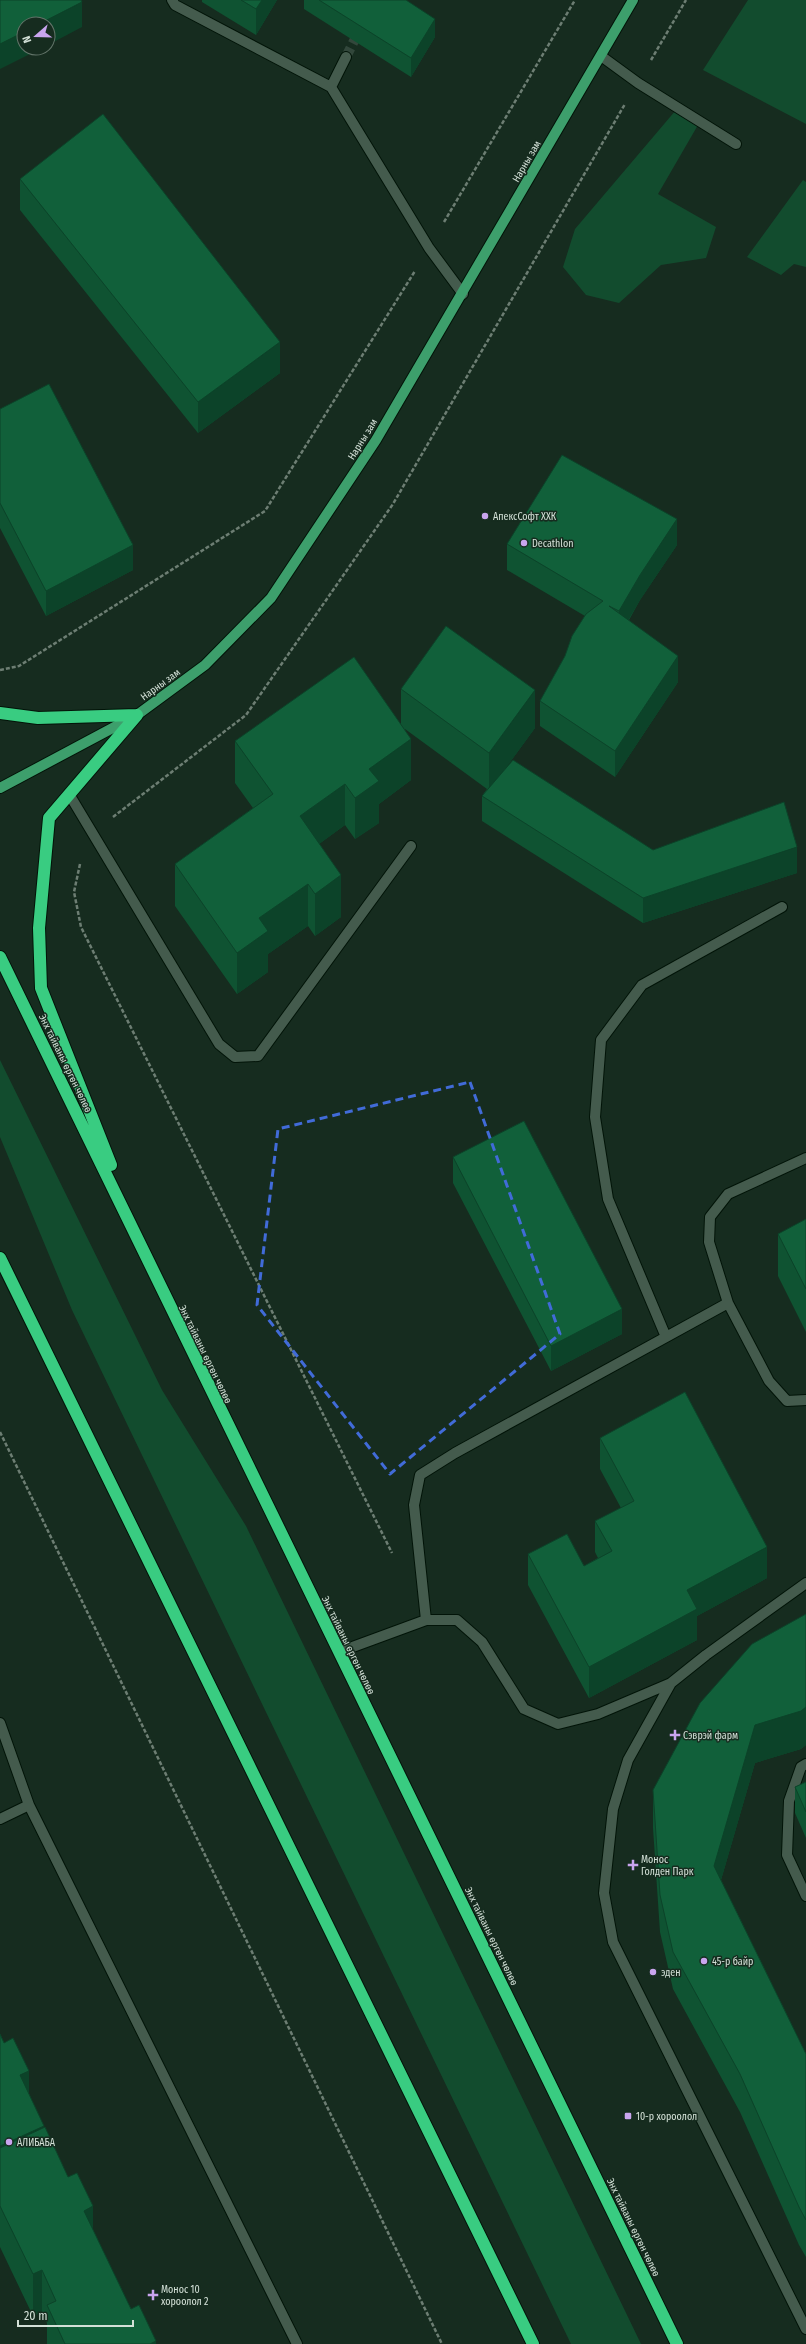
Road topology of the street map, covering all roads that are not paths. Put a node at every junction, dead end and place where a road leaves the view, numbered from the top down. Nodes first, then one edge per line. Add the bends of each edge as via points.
1 (172, 0) edge
2 (633, 0) edge
3 (601, 56) junction
4 (346, 57) tunnel mouth
5 (331, 87) junction
6 (736, 144) dead end
7 (463, 294) junction
8 (0, 713) edge
9 (137, 715) junction
10 (0, 788) edge
11 (69, 794) junction
12 (412, 846) dead end
13 (782, 907) dead end
14 (0, 957) edge
15 (806, 1158) edge
16 (140, 1241) junction
17 (0, 1258) edge
18 (728, 1303) junction
19 (666, 1337) junction
20 (806, 1400) edge
21 (806, 1583) edge
22 (426, 1620) junction
23 (340, 1652) junction
24 (671, 1683) junction
25 (0, 1723) edge
26 (806, 1764) edge
27 (29, 1805) junction
28 (0, 1819) edge
29 (806, 1896) edge
30 (806, 2330) edge
31 (297, 2344) edge
32 (533, 2344) edge
33 (677, 2344) edge

1 - 5 street via 175,5
2 - 3 main road, Нарны зам
3 - 6 street via 638,83
3 - 7 main road, Нарны зам
4 - 5 street
5 - 7 street via 429,248
7 - 9 main road, Нарны зам via 376,440 272,598 205,665
8 - 9 highway via 38,718
9 - 10 main road, Нарны зам
9 - 11 highway
11 - 12 street via 219,1044 235,1057 258,1056
11 - 16 highway via 49,818 40,928 42,988
13 - 19 street via 642,985 601,1040 595,1117 608,1200
14 - 16 highway, Энх тайваны өргөн чөлөө
15 - 18 street via 728,1194 710,1218 708,1242
16 - 23 highway, Энх тайваны өргөн чөлөө via 171,1310
17 - 32 highway
18 - 19 street
18 - 20 street via 768,1381 787,1401
19 - 22 street via 455,1453 420,1475 414,1505
21 - 24 street
22 - 23 street
22 - 24 street via 457,1620 482,1642 524,1709 558,1724 598,1714
23 - 33 highway, Энх тайваны өргөн чөлөө
24 - 30 street via 628,1760 613,1809 604,1893 613,1942
25 - 27 street
26 - 29 street via 801,1767 789,1801 787,1855
27 - 28 street
27 - 31 street

